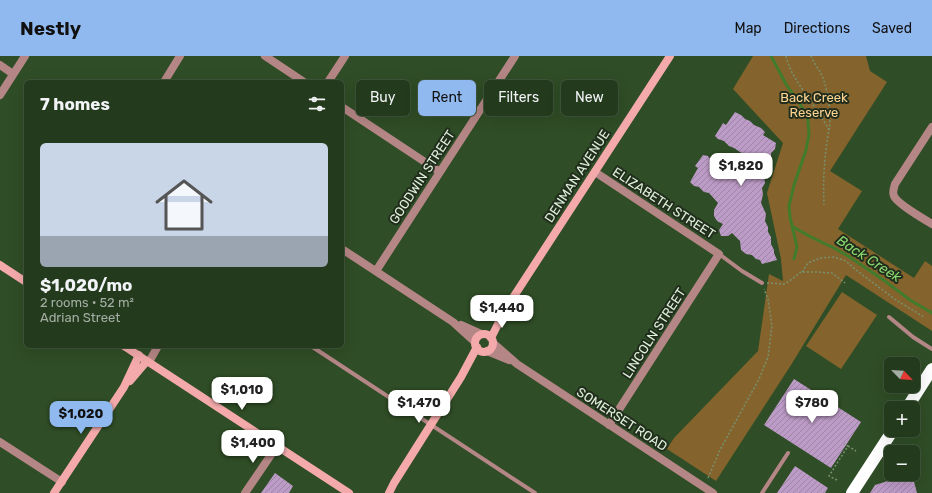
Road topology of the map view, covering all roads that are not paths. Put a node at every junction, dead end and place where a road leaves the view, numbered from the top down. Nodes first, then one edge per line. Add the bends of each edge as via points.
1 (25, 56) edge
2 (180, 56) edge
3 (265, 56) edge
4 (345, 56) edge
5 (515, 56) edge
6 (670, 56) edge
7 (0, 65) edge
8 (13, 74) junction
9 (165, 80) edge
10 (301, 80) edge
11 (329, 80) edge
12 (0, 95) edge
13 (344, 108) edge
14 (932, 128) edge
15 (440, 172) junction
16 (595, 172) junction
17 (932, 224) edge
18 (344, 250) edge
19 (720, 254) junction
20 (0, 264) edge
21 (376, 271) junction
22 (24, 281) edge
23 (762, 283) road end
24 (889, 317) dead end
25 (453, 322) junction
26 (487, 337) junction
27 (127, 348) edge
28 (157, 348) edge
29 (314, 348) edge
30 (481, 348) junction
31 (932, 350) edge
32 (139, 355) junction
33 (148, 361) junction
34 (517, 364) junction
35 (932, 370) edge
36 (124, 387) junction
37 (912, 401) edge
38 (431, 424) junction
39 (609, 425) junction
40 (888, 437) edge
41 (0, 442) edge
42 (277, 446) junction
43 (788, 453) dead end
44 (62, 482) junction
45 (394, 482) junction
46 (54, 493) edge
47 (245, 493) edge
48 (349, 493) edge
49 (384, 493) edge
50 (389, 493) edge
51 (535, 493) edge
52 (714, 493) edge
53 (762, 493) edge
54 (852, 493) edge

1 - 8 street
2 - 9 street
3 - 10 street
4 - 11 street
5 - 15 street, GOODWIN STREET
6 - 16 street, DENMAN AVENUE
7 - 8 street
8 - 12 street
13 - 15 street
14 - 17 street via 895,184 893,192 900,203
15 - 21 street, GOODWIN STREET
16 - 19 street, ELIZABETH STREET
16 - 26 street, DENMAN AVENUE
18 - 21 street, SOMERSET ROAD
19 - 23 lane
19 - 39 street, LINCOLN STREET
20 - 22 street
21 - 25 street, SOMERSET ROAD
24 - 31 lane
25 - 26 street, SOMERSET ROAD
25 - 30 street, SOMERSET ROAD
26 - 30 street via 491,347
26 - 30 street via 477,337
26 - 34 street, SOMERSET ROAD
27 - 32 street
28 - 33 street
29 - 38 lane
30 - 34 street, SOMERSET ROAD
30 - 38 street
32 - 33 street
32 - 36 street
33 - 36 street
33 - 42 street
34 - 39 street, SOMERSET ROAD
35 - 37 highway
36 - 44 street
38 - 45 street
38 - 51 lane
39 - 52 street, SOMERSET ROAD
40 - 54 highway
41 - 44 street
42 - 47 street
42 - 48 street
43 - 53 lane
44 - 46 street
45 - 49 street
45 - 50 street

